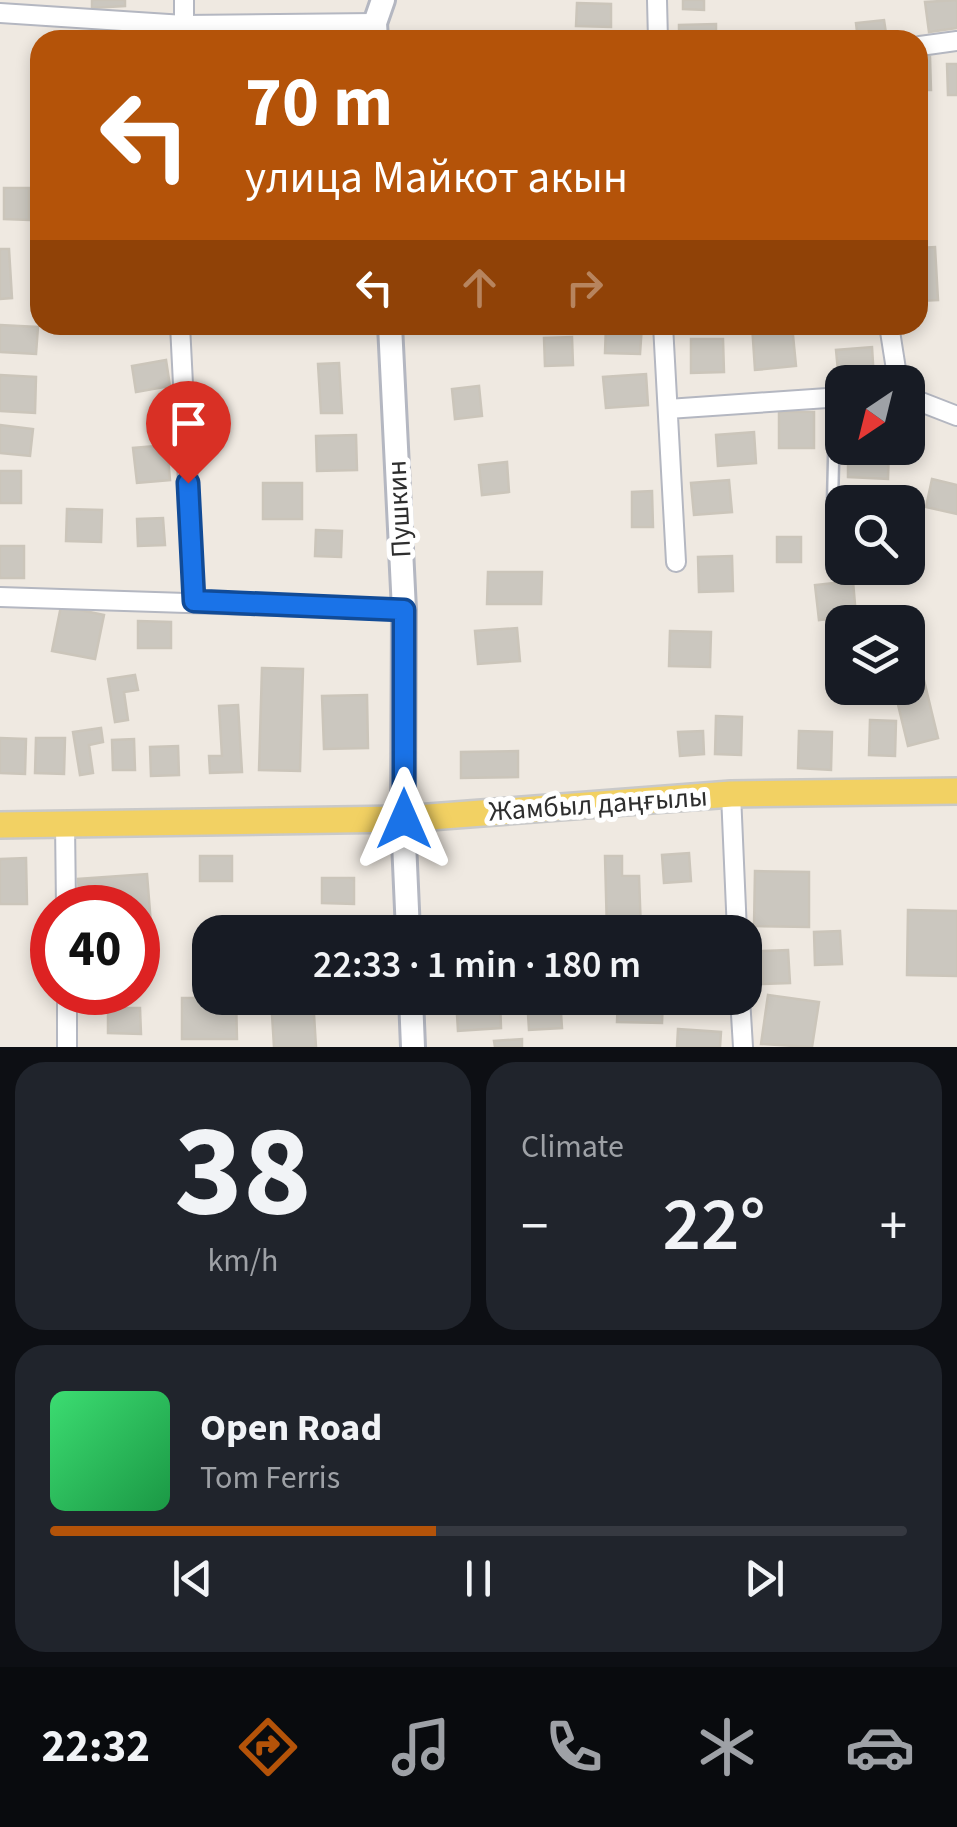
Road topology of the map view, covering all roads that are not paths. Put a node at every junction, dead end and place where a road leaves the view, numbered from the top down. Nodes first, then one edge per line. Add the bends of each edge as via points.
1 (184, 0) edge
2 (658, 0) edge
3 (0, 13) edge
4 (383, 13) edge
5 (184, 25) junction
6 (658, 30) edge
7 (957, 41) edge
8 (928, 45) edge
9 (181, 335) edge
10 (390, 335) edge
11 (664, 335) edge
12 (891, 335) edge
13 (896, 365) edge
14 (825, 399) edge
15 (925, 403) edge
16 (668, 410) junction
17 (957, 416) edge
18 (676, 562) dead end
19 (0, 598) edge
20 (194, 601) junction
21 (404, 610) junction
22 (957, 791) edge
23 (730, 794) junction
24 (404, 819) junction
25 (65, 823) junction
26 (0, 825) edge
27 (66, 885) edge
28 (407, 915) edge
29 (736, 915) edge
30 (67, 1015) edge
31 (412, 1015) edge
32 (741, 1015) edge
33 (68, 1047) edge
34 (413, 1047) edge
35 (742, 1047) edge

1 - 5 street
2 - 6 street
3 - 5 street
4 - 5 street
7 - 8 street
9 - 20 street
10 - 21 street, Пушкин
11 - 16 street
12 - 13 street
14 - 16 street
15 - 17 street
16 - 18 street
19 - 20 street
20 - 21 street
21 - 24 street, Пушкин
22 - 23 main road, Жамбыл даңғылы
23 - 24 main road, Жамбыл даңғылы
23 - 29 street
24 - 25 main road, Жамбыл даңғылы
24 - 28 street, Пушкин
25 - 26 main road, Жамбыл даңғылы
25 - 27 street
30 - 33 street
31 - 34 street
32 - 35 street

